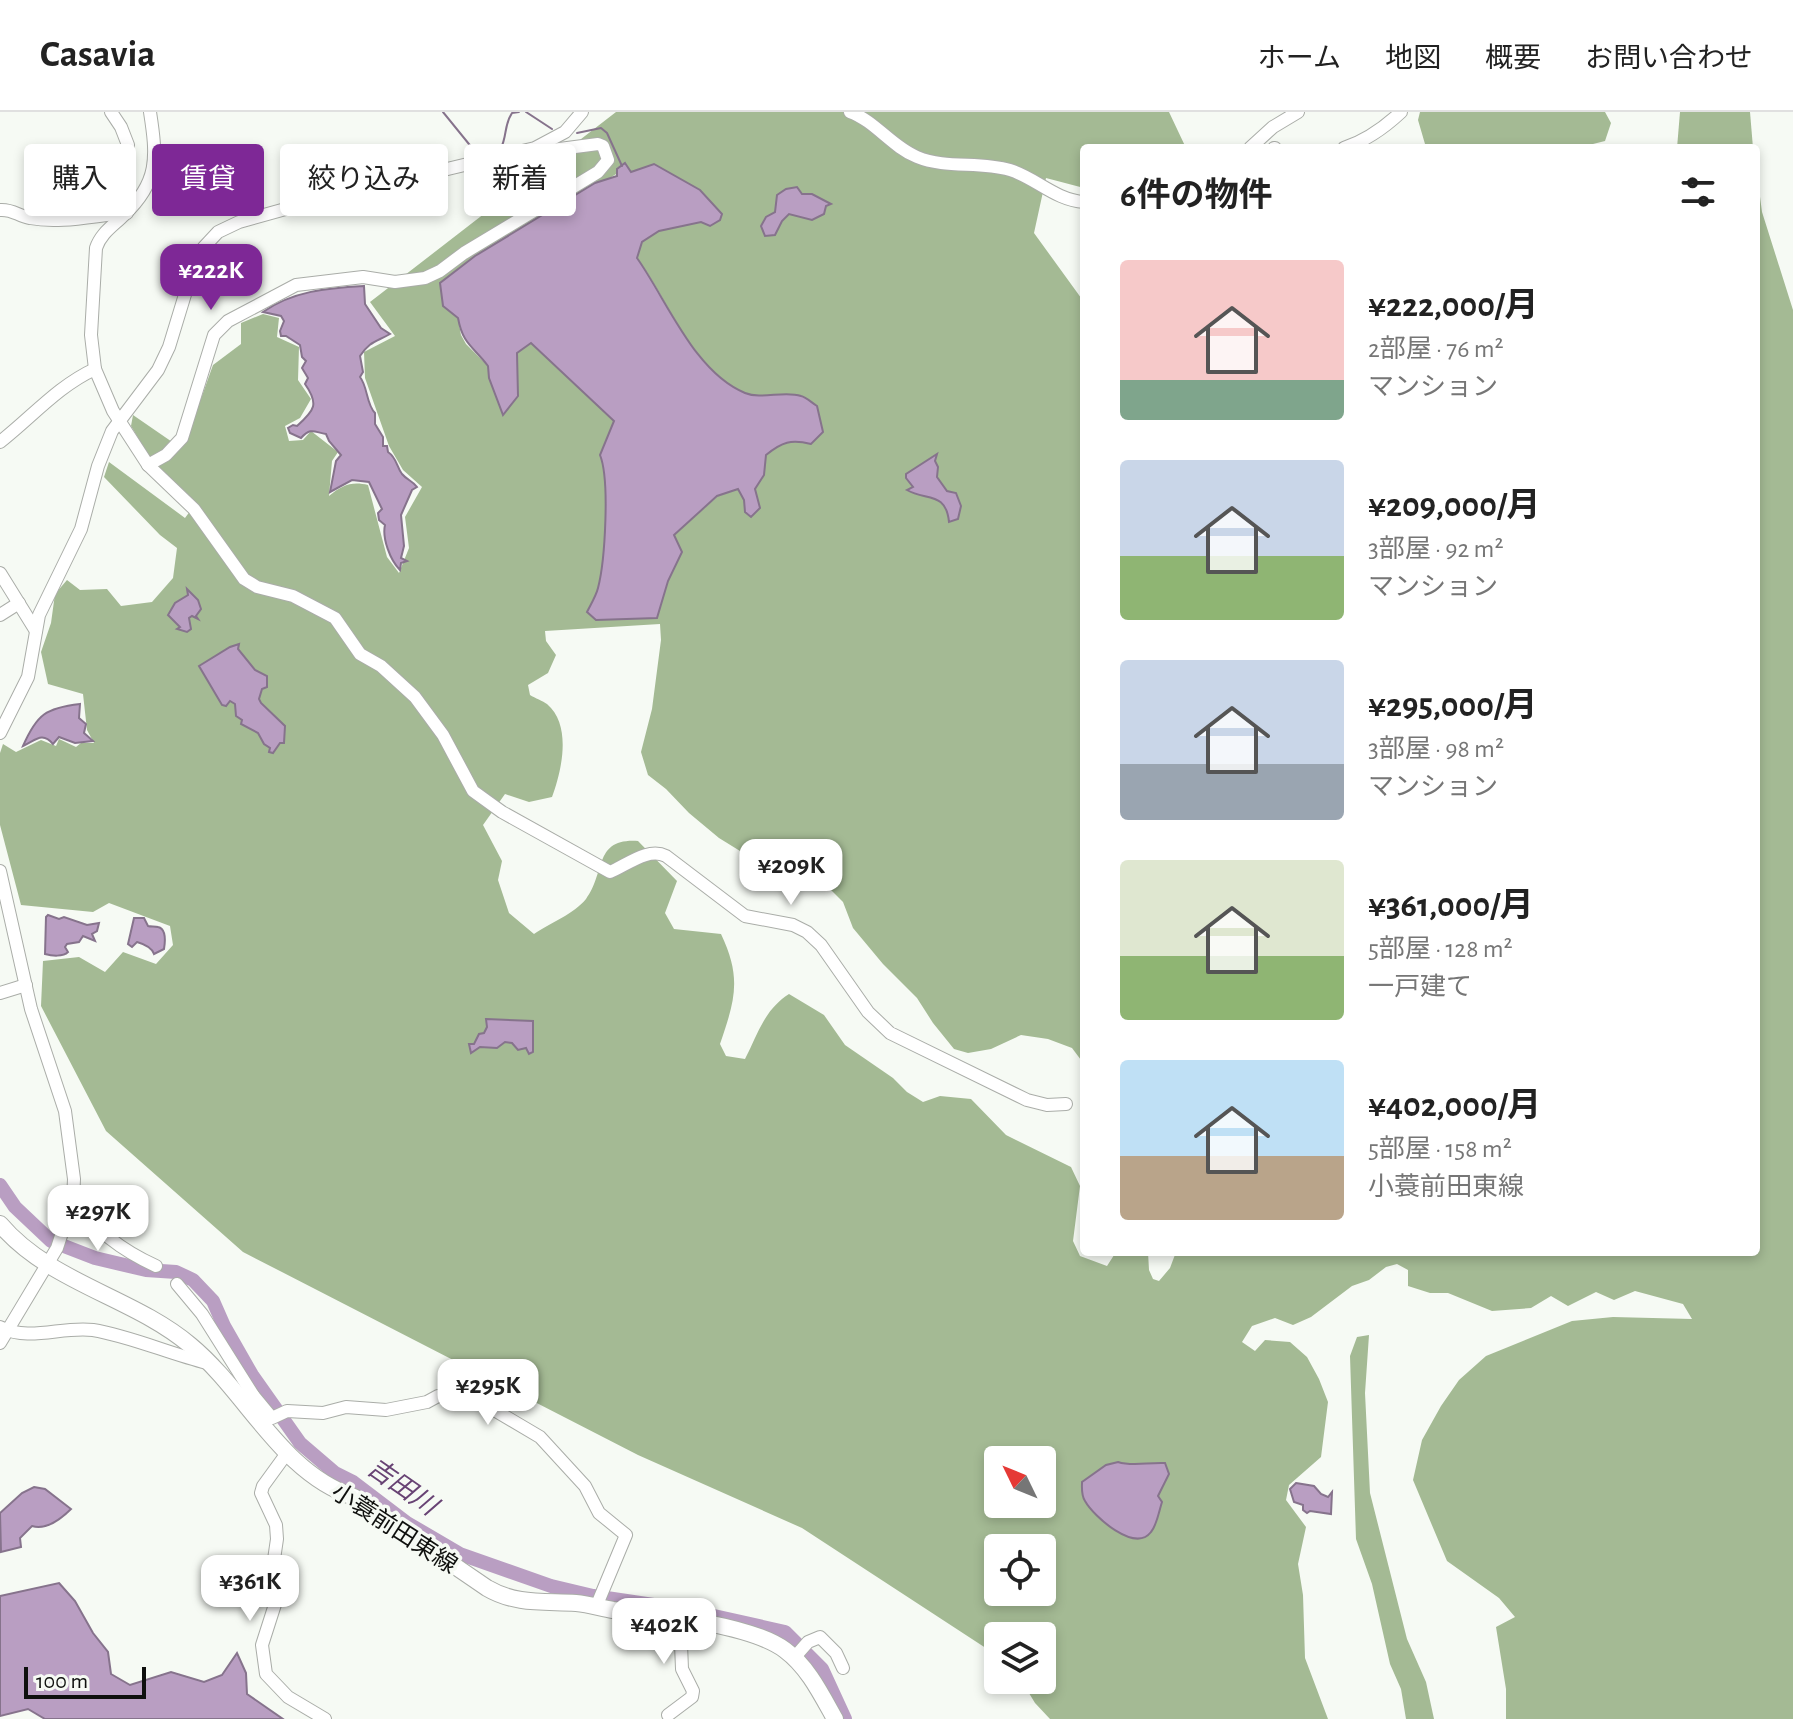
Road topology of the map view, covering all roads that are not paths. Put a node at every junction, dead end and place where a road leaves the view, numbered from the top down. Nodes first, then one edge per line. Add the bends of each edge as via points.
1 (111, 112) edge
2 (150, 112) edge
3 (582, 112) edge
4 (850, 112) edge
5 (1298, 112) edge
6 (1401, 112) edge
7 (127, 144) edge
8 (542, 144) edge
9 (1254, 144) edge
10 (1352, 144) edge
11 (576, 147) edge
12 (464, 165) edge
13 (576, 185) edge
14 (136, 200) edge
15 (1080, 201) edge
16 (0, 210) edge
17 (24, 216) edge
18 (24, 216) edge
19 (90, 216) edge
20 (124, 216) edge
21 (525, 216) edge
22 (95, 369) junction
23 (120, 420) junction
24 (3, 434) edge
25 (148, 465) junction
26 (0, 573) edge
27 (19, 603) junction
28 (0, 615) edge
29 (36, 631) junction
30 (0, 733) edge
31 (0, 871) edge
32 (26, 985) junction
33 (0, 993) edge
34 (1066, 1104) dead end
35 (73, 1199) junction
36 (0, 1224) edge
37 (49, 1264) junction
38 (156, 1266) dead end
39 (177, 1284) dead end
40 (4, 1329) edge
41 (0, 1343) edge
42 (211, 1364) junction
43 (248, 1398) junction
44 (287, 1453) junction
45 (597, 1605) junction
46 (680, 1619) junction
47 (796, 1655) junction
48 (843, 1668) dead end
49 (668, 1715) dead end
50 (325, 1719) edge
51 (835, 1719) edge

1 - 7 street
2 - 14 street via 156,161
3 - 8 street via 565,132
4 - 15 street via 916,157 1009,170
5 - 9 street
6 - 10 street
11 - 13 street via 603,146 608,160
12 - 23 street via 318,200 218,232 194,265 158,370
16 - 18 street
17 - 19 street
20 - 22 street via 96,248 91,335
21 - 25 street via 425,278 296,285 220,328 182,438
22 - 23 street
22 - 24 street
23 - 25 street
23 - 29 street via 98,466 70,557 44,603
25 - 34 street via 194,509 244,579 335,618 360,654 415,697 443,735 464,779 485,802 610,872 647,854 666,856 745,916 807,932 890,1033 1027,1100
26 - 27 street
27 - 28 street
27 - 29 street
29 - 30 street via 28,677
31 - 32 street
32 - 33 street
32 - 35 street via 65,1111
35 - 37 street
35 - 38 street via 118,1246
36 - 37 main road, 小蓑前田東線
37 - 40 street
37 - 42 main road, 小蓑前田東線 via 170,1329
39 - 43 street via 202,1314
40 - 41 street
40 - 42 street via 27,1334 97,1331
42 - 43 main road, 小蓑前田東線
43 - 44 main road, 小蓑前田東線
43 - 45 street via 272,1418 287,1411 386,1410 438,1396 469,1395 540,1437 585,1486 599,1513 626,1535
44 - 45 main road, 小蓑前田東線 via 329,1487 354,1497 499,1595 522,1602
44 - 50 street via 261,1493 276,1525 272,1573 278,1595 263,1658 275,1686
45 - 46 main road, 小蓑前田東線
46 - 47 main road, 小蓑前田東線 via 760,1637
46 - 49 street via 682,1669 693,1691
47 - 48 street via 820,1637
47 - 51 main road, 小蓑前田東線

